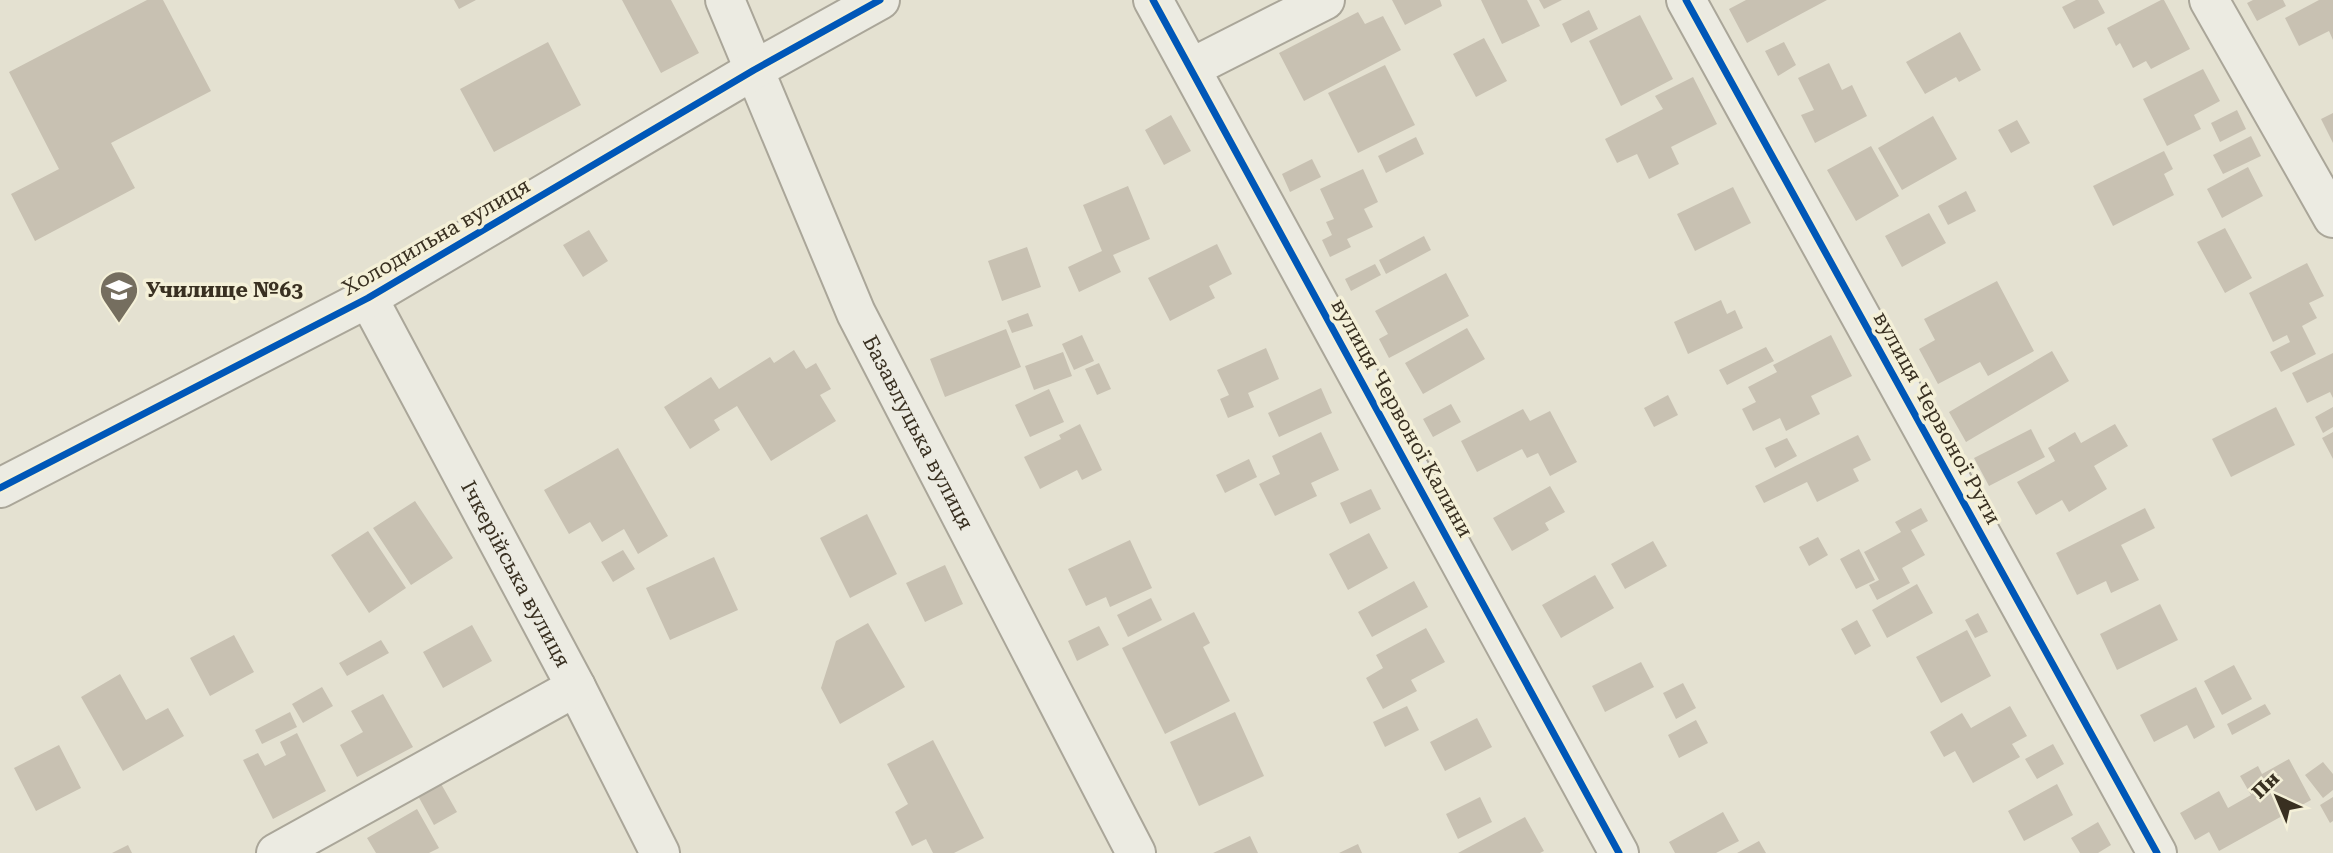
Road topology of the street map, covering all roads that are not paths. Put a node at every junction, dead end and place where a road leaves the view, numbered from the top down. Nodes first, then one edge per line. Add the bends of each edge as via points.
1 (725, 0) edge
2 (880, 0) edge
3 (1153, 0) edge
4 (1325, 0) edge
5 (1686, 0) edge
6 (2209, 0) edge
7 (1191, 68) junction
8 (754, 70) junction
9 (2333, 218) edge
10 (368, 298) junction
11 (0, 488) edge
12 (576, 687) junction
13 (276, 853) edge
14 (660, 853) edge
15 (1136, 853) edge
16 (1619, 853) edge
17 (2157, 853) edge

1 - 8 street, Базавлуцька вулиця
2 - 8 street, Холодильна вулиця
3 - 7 street, вулиця Червоної Калини
4 - 7 street
5 - 17 street, вулиця Червоної Рути
6 - 9 street
7 - 16 street, вулиця Червоної Калини
8 - 10 street, Холодильна вулиця
8 - 15 street, Базавлуцька вулиця via 856,313
10 - 11 street, Холодильна вулиця
10 - 12 street, Ічкерійська вулиця
12 - 13 street
12 - 14 street, Ічкерійська вулиця

